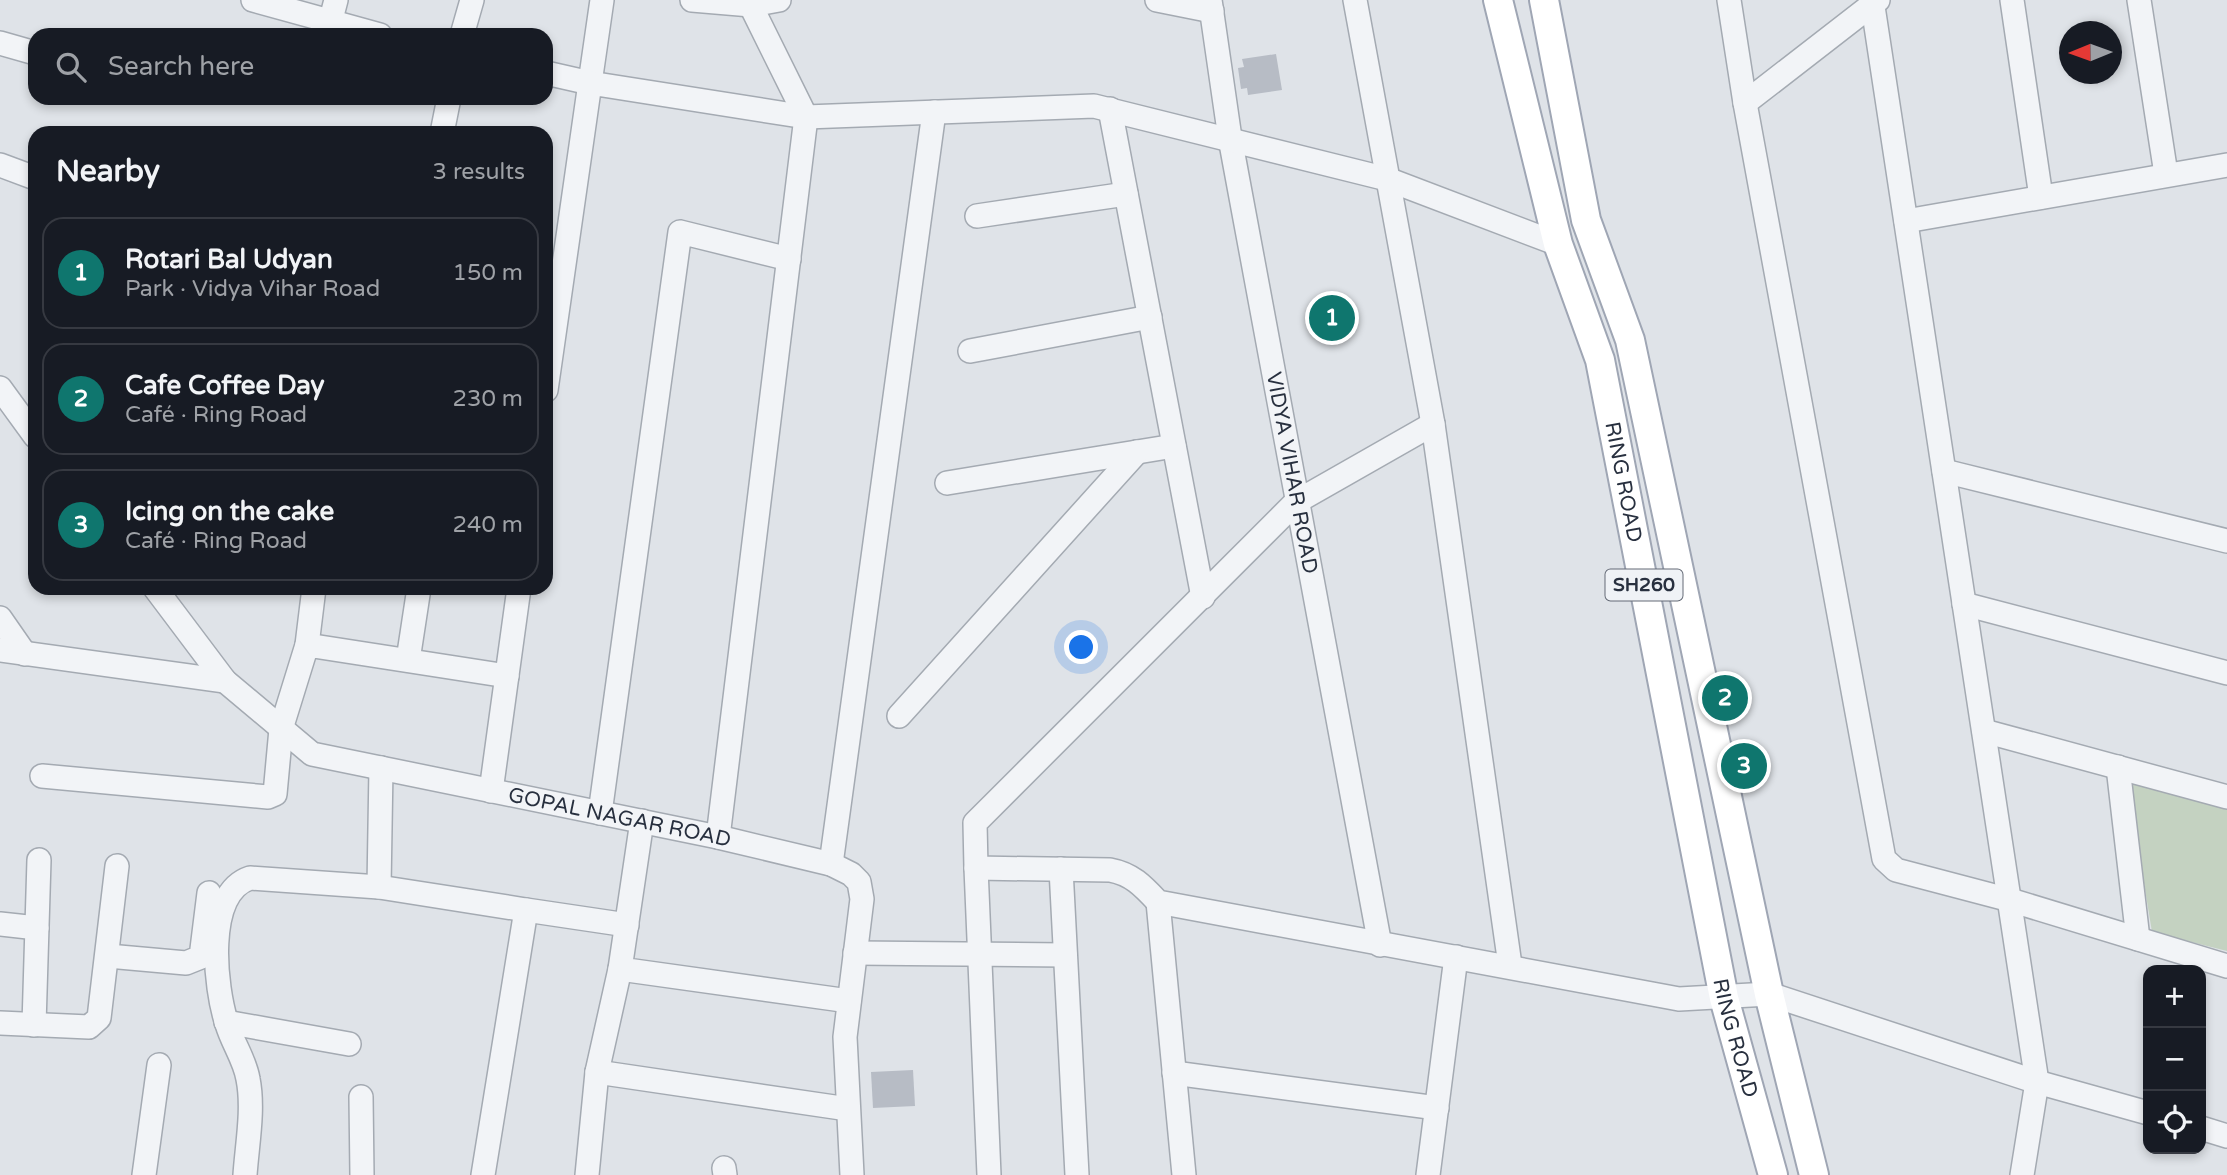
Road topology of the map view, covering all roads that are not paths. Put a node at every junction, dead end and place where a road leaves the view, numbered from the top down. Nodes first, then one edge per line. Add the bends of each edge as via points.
1 (253, 0) edge
2 (336, 0) edge
3 (601, 0) edge
4 (692, 0) edge
5 (779, 0) edge
6 (1157, 0) edge
7 (1355, 0) edge
8 (1498, 0) edge
9 (1544, 0) edge
10 (1729, 0) edge
11 (2012, 0) edge
12 (2139, 0) edge
13 (470, 1) edge
14 (1874, 1) edge
15 (750, 2) edge
16 (1211, 5) edge
17 (330, 23) junction
18 (351, 28) edge
19 (464, 28) edge
20 (0, 43) edge
21 (28, 50) edge
22 (553, 75) edge
23 (590, 83) junction
24 (1745, 103) junction
25 (448, 105) edge
26 (1110, 109) junction
27 (934, 112) junction
28 (806, 117) junction
29 (443, 126) edge
30 (1230, 138) junction
31 (0, 165) edge
32 (2227, 165) edge
33 (2166, 174) junction
34 (28, 175) edge
35 (1387, 179) junction
36 (1126, 194) junction
37 (2041, 197) junction
38 (977, 216) dead end
39 (1906, 221) junction
40 (1558, 244) junction
41 (789, 259) junction
42 (1150, 317) junction
43 (553, 341) edge
44 (970, 351) dead end
45 (0, 388) edge
46 (1433, 424) junction
47 (28, 426) edge
48 (1174, 446) junction
49 (1137, 452) junction
50 (1944, 471) junction
51 (947, 483) dead end
52 (1296, 502) junction
53 (2227, 541) edge
54 (160, 595) edge
55 (313, 595) edge
56 (418, 595) edge
57 (518, 595) edge
58 (1203, 597) junction
59 (1964, 604) junction
60 (0, 618) edge
61 (307, 645) junction
62 (0, 650) edge
63 (25, 654) junction
64 (408, 660) junction
65 (2227, 673) edge
66 (507, 676) junction
67 (225, 681) junction
68 (899, 716) dead end
69 (282, 729) junction
70 (1984, 731) junction
71 (2118, 767) junction
72 (381, 768) junction
73 (42, 776) dead end
74 (491, 791) junction
75 (2227, 797) edge
76 (600, 813) junction
77 (642, 821) junction
78 (718, 836) junction
79 (39, 860) dead end
80 (831, 863) junction
81 (117, 866) dead end
82 (976, 868) junction
83 (1061, 869) junction
84 (379, 887) junction
85 (209, 893) dead end
86 (2010, 900) junction
87 (1158, 902) junction
88 (526, 910) junction
89 (0, 924) edge
90 (627, 925) junction
91 (37, 928) junction
92 (2138, 939) junction
93 (1380, 946) junction
94 (855, 953) junction
95 (1065, 955) junction
96 (108, 956) junction
97 (980, 956) junction
98 (1456, 957) junction
99 (1510, 965) junction
100 (2227, 966) edge
101 (620, 969) junction
102 (1769, 994) junction
103 (1724, 998) junction
104 (849, 1001) junction
105 (226, 1022) junction
106 (0, 1023) edge
107 (34, 1025) junction
108 (349, 1044) dead end
109 (159, 1065) dead end
110 (597, 1072) junction
111 (1174, 1073) junction
112 (2037, 1082) junction
113 (360, 1097) dead end
114 (1437, 1108) junction
115 (848, 1109) junction
116 (2143, 1112) edge
117 (2206, 1130) edge
118 (2227, 1136) edge
119 (144, 1175) edge
120 (245, 1175) edge
121 (362, 1175) edge
122 (483, 1175) edge
123 (587, 1175) edge
124 (852, 1175) edge
125 (989, 1175) edge
126 (1077, 1175) edge
127 (1184, 1175) edge
128 (1429, 1175) edge
129 (1773, 1175) edge
130 (1814, 1175) edge
131 (2022, 1175) edge

1 - 17 street
2 - 17 street
3 - 23 street
4 - 15 street
5 - 15 street
6 - 16 street
7 - 35 street
8 - 40 main road, RING ROAD / SH260
9 - 102 main road, RING ROAD / SH260 via 1586,220 1630,340
10 - 24 street
11 - 37 street
12 - 33 street
13 - 19 street
14 - 24 street
14 - 39 street
15 - 28 street
16 - 30 street, VIDYA VIHAR ROAD
17 - 18 street
20 - 21 street
22 - 23 street
23 - 28 street
23 - 43 street
24 - 86 street via 1885,859 1896,870
25 - 29 street
26 - 27 street
26 - 30 street
26 - 36 street
27 - 28 street
27 - 80 street
28 - 41 street
30 - 35 street
30 - 52 street, VIDYA VIHAR ROAD
31 - 34 street
32 - 33 street
33 - 37 street
35 - 40 street
35 - 46 street
36 - 38 street
36 - 42 street
37 - 39 street
39 - 50 street
40 - 103 main road, RING ROAD / SH260 via 1600,360
41 - 76 street via 680,232
41 - 78 street
42 - 44 street
42 - 48 street
45 - 47 street
46 - 52 street
46 - 99 street
48 - 49 street
48 - 58 street
49 - 51 street
49 - 68 street
50 - 53 street
50 - 59 street
52 - 58 street
52 - 93 street, VIDYA VIHAR ROAD
54 - 67 street, GOPAL NAGAR ROAD
55 - 61 street
56 - 64 street
57 - 66 street
58 - 82 street via 975,823
59 - 65 street
59 - 70 street
60 - 63 street
61 - 64 street
61 - 69 street
62 - 63 street
63 - 67 street
64 - 66 street
66 - 74 street
67 - 69 street, GOPAL NAGAR ROAD
69 - 72 street, GOPAL NAGAR ROAD via 312,754
69 - 73 street via 278,789 268,797
70 - 71 street
70 - 86 street
71 - 75 street
71 - 92 street
72 - 74 street, GOPAL NAGAR ROAD
72 - 84 street
74 - 76 street, GOPAL NAGAR ROAD
76 - 77 street, GOPAL NAGAR ROAD
77 - 78 street, GOPAL NAGAR ROAD
77 - 90 street
78 - 80 street, GOPAL NAGAR ROAD
79 - 91 street
80 - 94 street, GOPAL NAGAR ROAD via 859,882 862,899
81 - 96 street
82 - 83 street
82 - 97 street
83 - 87 street via 1123,872 1139,881
83 - 95 street
84 - 88 street
84 - 105 street via 250,878 233,888 223,904 218,930 218,981
85 - 96 street via 201,957 186,963
86 - 92 street
86 - 112 street
87 - 93 street
87 - 111 street
88 - 90 street
88 - 122 street
89 - 91 street
90 - 101 street
91 - 107 street
92 - 100 street
93 - 98 street
94 - 97 street
94 - 104 street, GOPAL NAGAR ROAD
95 - 97 street
95 - 126 street
96 - 107 street via 102,1007 94,1024
97 - 125 street
98 - 99 street
98 - 114 street
99 - 103 street via 1679,999
101 - 104 street
101 - 110 street
102 - 103 street
102 - 112 street
102 - 130 main road, RING ROAD / SH260
103 - 129 main road, RING ROAD / SH260
104 - 115 street, GOPAL NAGAR ROAD via 845,1037
105 - 108 street
105 - 120 street via 248,1078
106 - 107 street
109 - 119 street
110 - 115 street
110 - 123 street
111 - 114 street
111 - 127 street
112 - 116 street
112 - 131 street
113 - 121 street
114 - 128 street
115 - 124 street, GOPAL NAGAR ROAD
117 - 118 street

